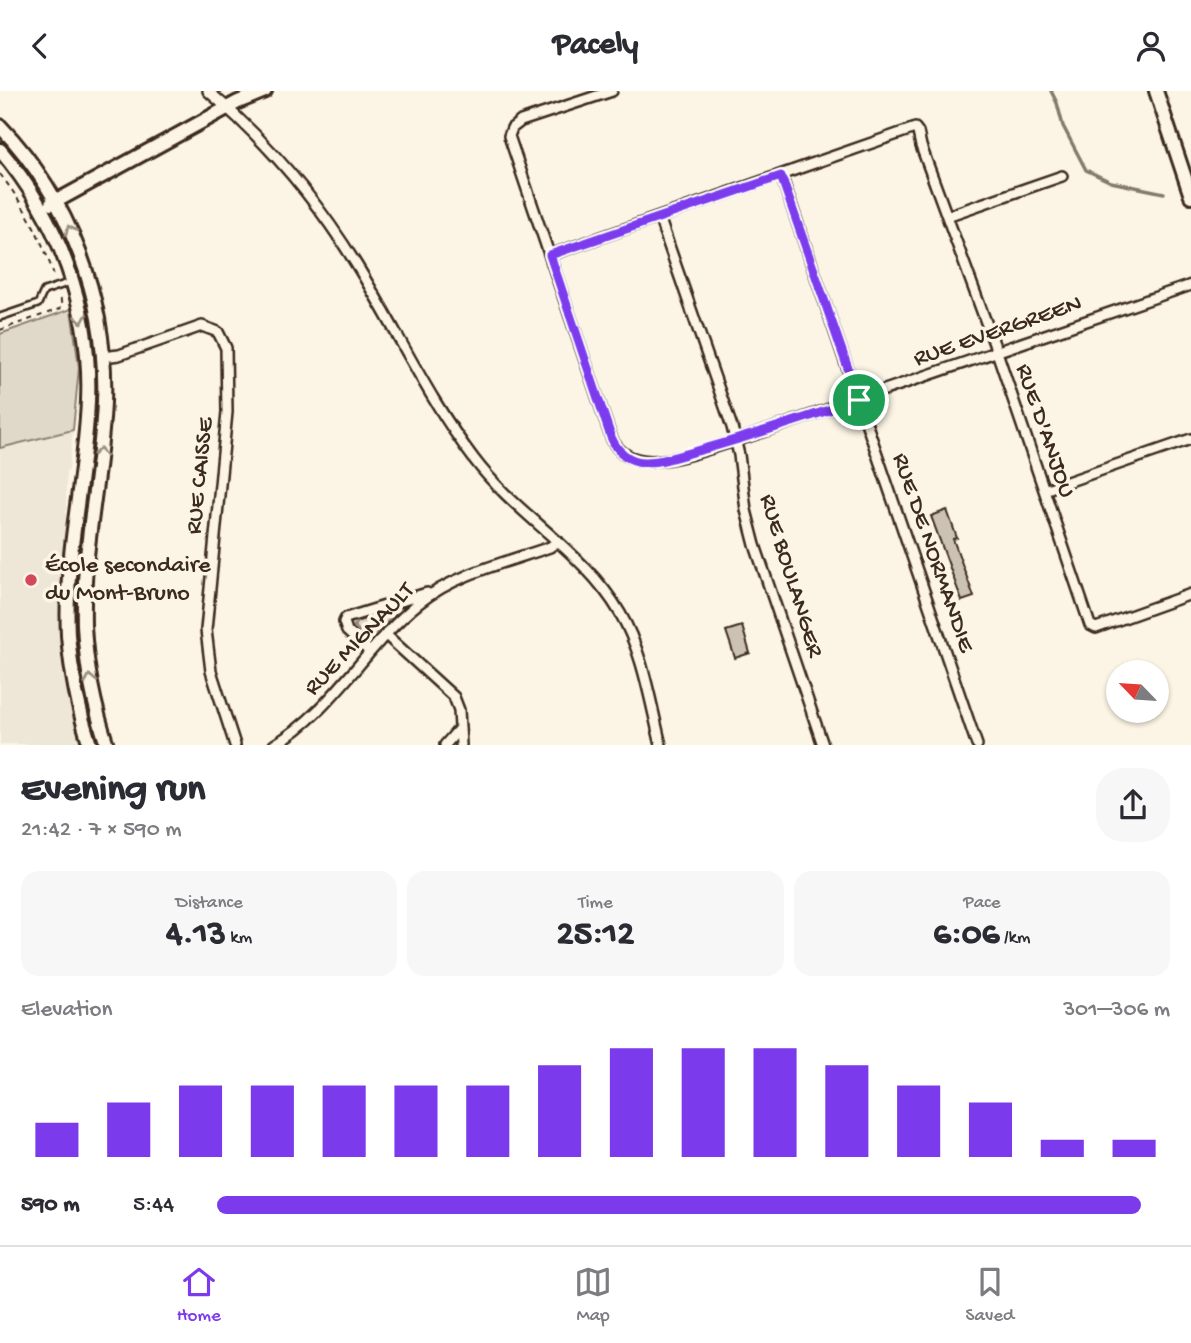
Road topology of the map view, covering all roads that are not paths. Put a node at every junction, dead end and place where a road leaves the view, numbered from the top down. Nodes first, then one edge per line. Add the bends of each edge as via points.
1 (208, 91) edge
2 (265, 91) edge
3 (612, 91) edge
4 (1156, 91) edge
5 (228, 108) junction
6 (0, 126) edge
7 (0, 150) edge
8 (781, 176) junction
9 (1062, 176) dead end
10 (1191, 196) edge
11 (56, 202) junction
12 (42, 209) junction
13 (947, 216) junction
14 (659, 217) junction
15 (550, 255) junction
16 (73, 282) junction
17 (1191, 285) edge
18 (0, 317) edge
19 (997, 352) junction
20 (103, 357) junction
21 (859, 400) junction
22 (1191, 439) edge
23 (736, 441) junction
24 (1044, 490) junction
25 (558, 541) junction
26 (436, 591) junction
27 (1191, 594) edge
28 (386, 635) junction
29 (370, 652) junction
30 (459, 729) junction
31 (90, 744) edge
32 (107, 744) edge
33 (235, 744) edge
34 (274, 744) edge
35 (445, 744) edge
36 (461, 744) edge
37 (660, 744) edge
38 (823, 744) edge
39 (977, 744) edge

1 - 5 street
2 - 5 street
3 - 15 street, RUE EVERGREEN via 521,121 510,132
4 - 10 street
5 - 11 street
5 - 25 street via 293,176 339,236 476,462 503,493
6 - 11 street
7 - 12 street
8 - 13 street, RUE D'ANJOU via 916,129
8 - 14 street
8 - 21 street, RUE DE NORMANDIE
9 - 13 street
11 - 12 street
20 -> 11 street via 86,272
12 - 16 street
13 - 19 street, RUE D'ANJOU
14 - 15 street
14 - 23 street, RUE BOULANGER
15 - 23 street, RUE EVERGREEN via 618,450 634,460 649,462
16 - 18 lane via 44,291 38,304
16 -> 31 street via 85,341 89,401 68,633 75,687
17 - 19 street, RUE EVERGREEN
19 - 21 street, RUE EVERGREEN
19 - 24 street, RUE D'ANJOU
32 -> 20 street via 90,683 84,625 103,422
20 - 33 street, RUE CAISSE via 202,326 215,330 224,341 227,412 206,630 212,671
21 - 23 street, RUE EVERGREEN
21 - 39 street, RUE DE NORMANDIE
22 - 24 street
23 - 38 street, RUE BOULANGER via 755,545
24 - 27 street, RUE D'ANJOU via 1092,628
25 - 26 street, RUE MIGNAULT
25 - 37 street via 623,617
26 - 28 street, RUE MIGNAULT
26 - 29 street via 346,618 345,628
28 - 29 street, RUE MIGNAULT
28 - 30 street via 454,697
29 - 34 street, RUE MIGNAULT via 314,714
30 - 35 street
30 - 36 street

